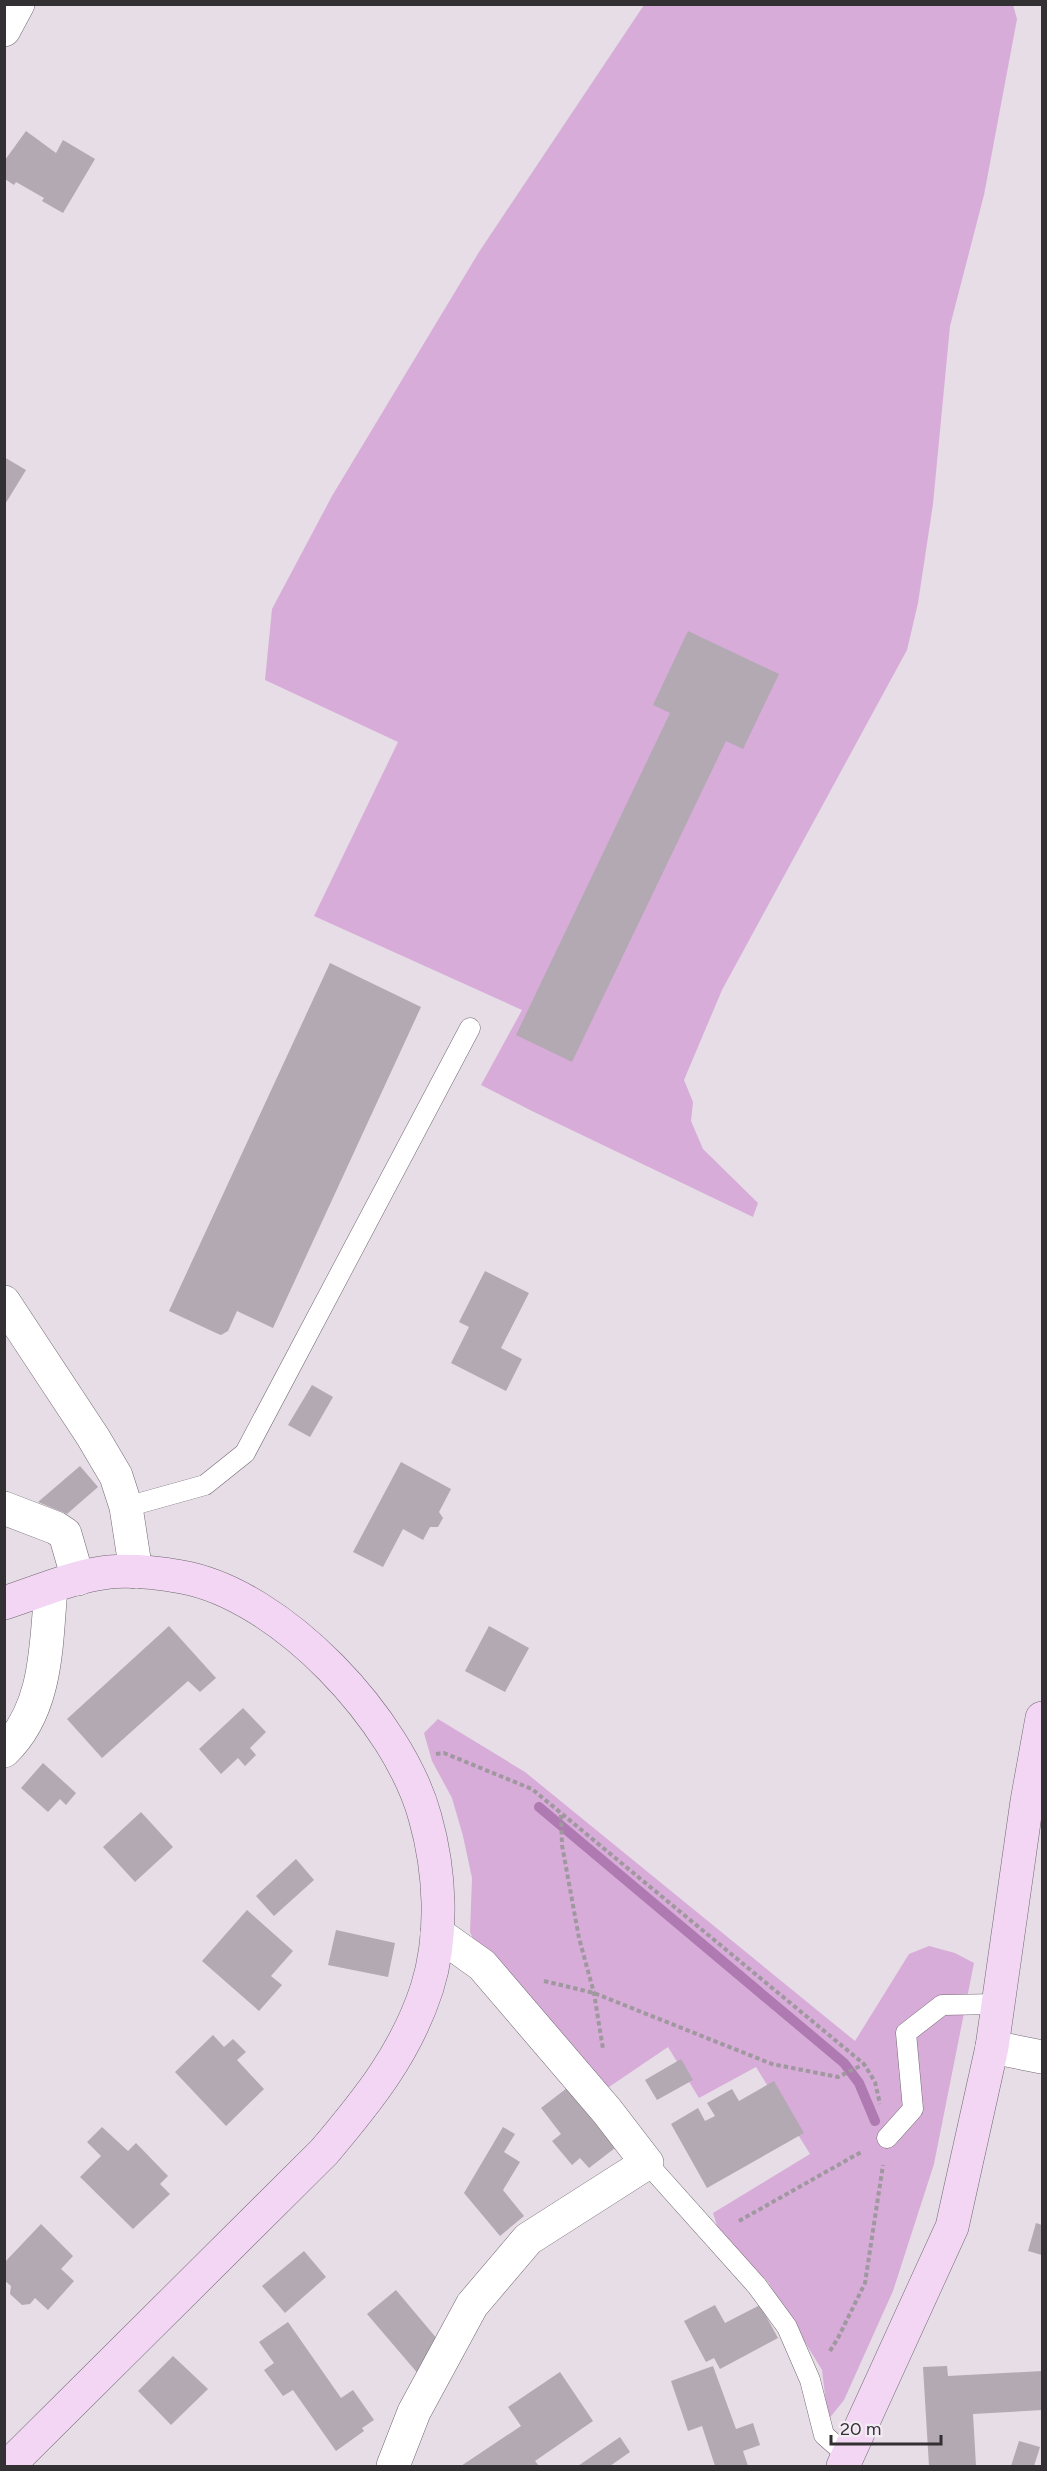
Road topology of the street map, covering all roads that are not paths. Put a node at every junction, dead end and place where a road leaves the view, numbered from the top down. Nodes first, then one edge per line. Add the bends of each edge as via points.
1 (18, 4) edge
2 (4, 30) edge
3 (470, 1028) dead end
4 (4, 1302) edge
5 (126, 1507) junction
6 (4, 1508) edge
7 (136, 1572) junction
8 (65, 1583) junction
9 (4, 1603) edge
10 (1042, 1718) edge
11 (4, 1750) edge
12 (1035, 1800) edge
13 (437, 1933) junction
14 (998, 2004) junction
15 (992, 2047) junction
16 (1042, 2057) edge
17 (887, 2138) road end
18 (647, 2163) junction
19 (845, 2461) edge
20 (8, 2466) edge
21 (393, 2466) edge

1 - 2 street
3 - 5 lane via 245,1453 205,1485
4 - 5 street via 93,1437 116,1476
5 - 7 street
6 - 8 street via 65,1534
7 - 8 street via 109,1572
7 - 13 street via 184,1577 237,1596 312,1648 345,1683 381,1728 407,1772 425,1816 436,1874
8 - 9 street
8 - 11 street via 33,1709 16,1740
10 - 12 street
12 - 14 street
13 - 18 street via 482,1965
13 - 20 street via 428,1986 409,2036 372,2096 324,2152
14 - 15 street
14 - 17 lane via 942,2005 906,2033 913,2109
15 - 16 street
15 - 19 street via 952,2227
18 - 19 lane via 757,2286 787,2327 810,2380 824,2435
18 - 21 street via 528,2239 472,2305 414,2412

